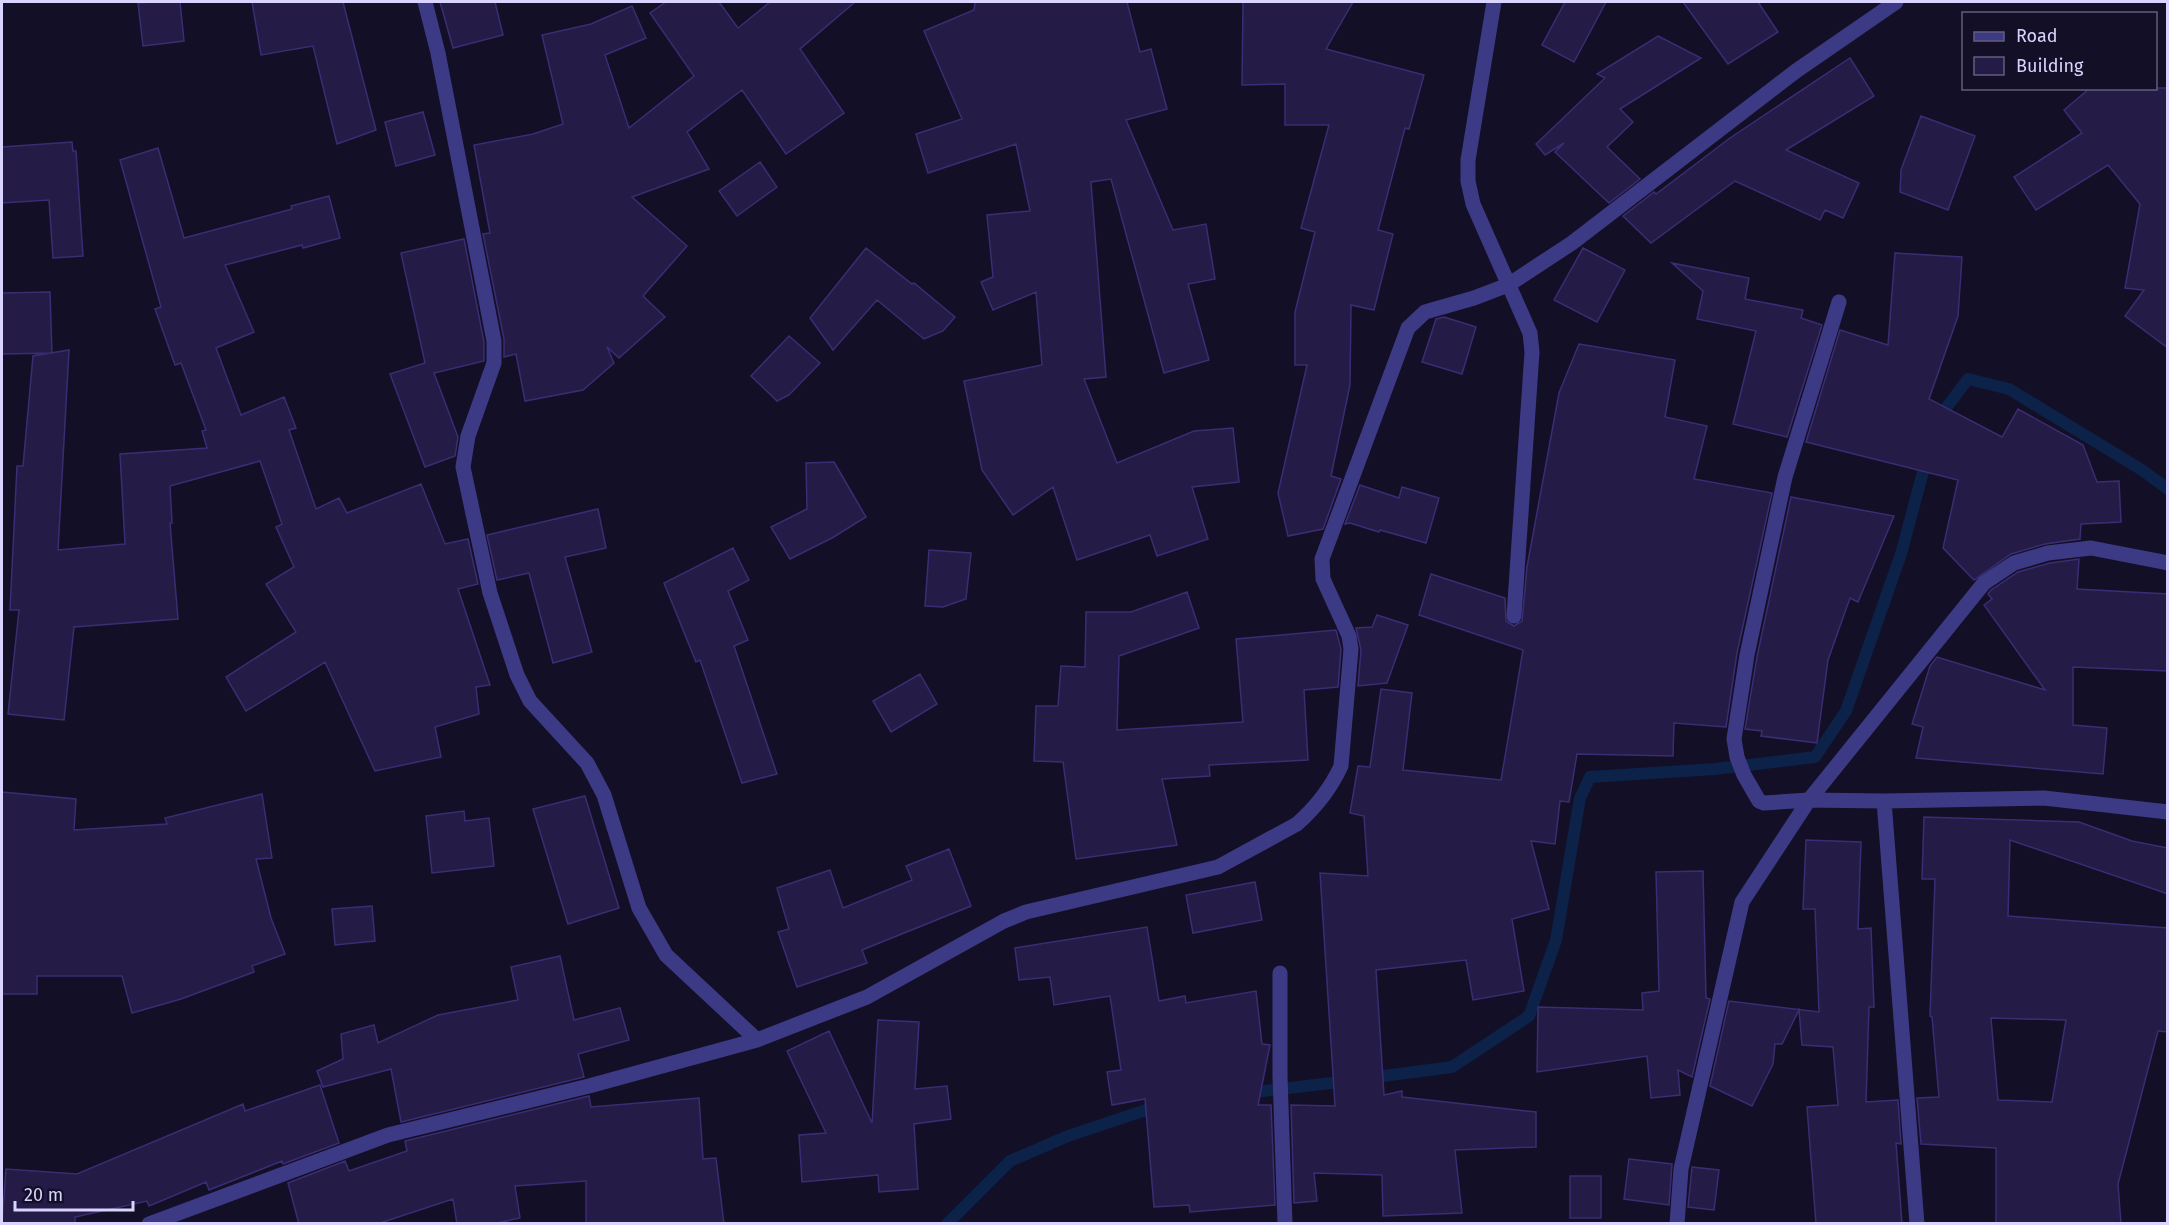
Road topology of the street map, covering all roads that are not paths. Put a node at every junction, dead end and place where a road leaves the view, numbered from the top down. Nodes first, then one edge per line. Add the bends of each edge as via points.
1 (425, 2) edge
2 (1494, 2) edge
3 (1896, 2) edge
4 (1508, 285) junction
5 (1839, 302) dead end
6 (2168, 563) edge
7 (1514, 616) dead end
8 (1809, 800) junction
9 (1884, 801) junction
10 (2168, 812) edge
11 (1280, 973) dead end
12 (757, 1040) junction
13 (149, 1224) edge
14 (1285, 1224) edge
15 (1677, 1224) edge
16 (1917, 1224) edge

1 - 12 street via 494,341 494,363 468,436 463,467 490,593 517,675 530,701 587,763 604,795 639,908 666,956
2 - 4 street via 1467,160 1468,182 1473,204
3 - 4 street via 1796,71 1572,243
4 - 7 street via 1530,333 1532,352
4 - 12 street via 1425,312 1408,328 1322,559 1323,579 1352,649 1341,766 1308,814 1297,824 1218,867 1026,912 1004,921 867,998
5 - 8 street via 1785,477 1747,655 1734,740 1737,758 1759,801
6 - 8 street via 2091,548 2048,553 2014,563 1984,583
8 - 9 street
8 - 15 street via 1742,902 1681,1169
9 - 10 street via 2044,798
9 - 16 street
11 - 14 street
12 - 13 street via 388,1135

